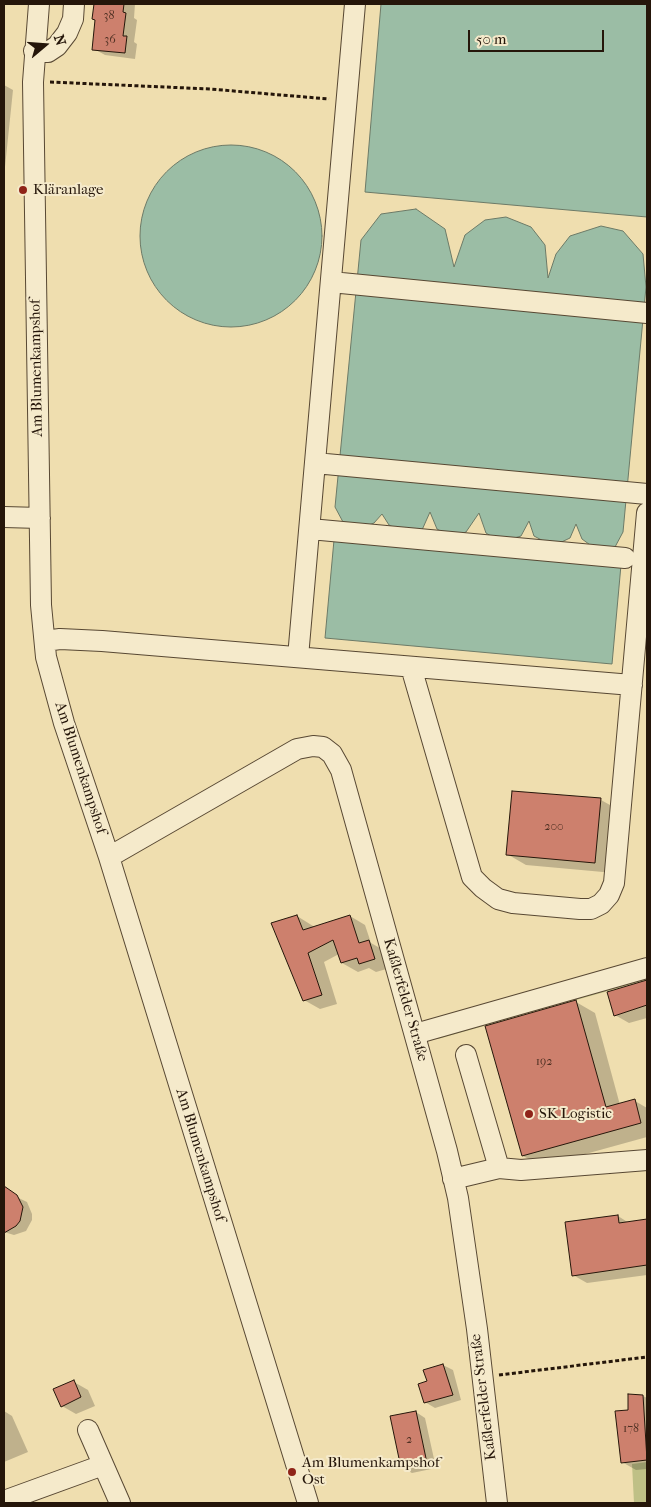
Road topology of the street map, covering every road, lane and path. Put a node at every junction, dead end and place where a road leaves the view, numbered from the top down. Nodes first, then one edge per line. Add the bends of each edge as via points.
1 (38, 4) edge
2 (74, 4) edge
3 (355, 4) edge
4 (42, 51) junction
5 (41, 82) junction
6 (347, 100) junction
7 (331, 282) junction
8 (647, 313) edge
9 (315, 463) junction
10 (647, 494) edge
11 (647, 513) edge
12 (4, 517) edge
13 (40, 518) junction
14 (310, 529) junction
15 (625, 558) dead end
16 (45, 641) junction
17 (298, 657) junction
18 (411, 667) junction
19 (632, 685) junction
20 (108, 857) junction
21 (647, 968) edge
22 (415, 1034) junction
23 (466, 1055) dead end
24 (647, 1160) edge
25 (499, 1168) junction
26 (453, 1179) junction
27 (647, 1357) edge
28 (482, 1377) junction
29 (88, 1430) dead end
30 (103, 1465) junction
31 (4, 1501) edge
32 (120, 1503) edge
33 (308, 1503) edge
34 (497, 1503) edge

1 - 4 street, Am Blumenkampshof
2 - 4 street via 67,33 57,46
3 - 6 street
4 - 5 street, Am Blumenkampshof
4 - 5 path
5 - 6 path
5 - 13 street, Am Blumenkampshof
6 - 7 street
7 - 8 street
7 - 9 street
9 - 10 street
9 - 14 street
11 - 19 street
12 - 13 street
13 - 16 street, Am Blumenkampshof via 41,605
14 - 15 street
14 - 17 street
16 - 17 street via 102,641
16 - 20 street, Am Blumenkampshof via 46,657 64,723
17 - 18 street
18 - 19 street
18 - 19 street via 472,877 498,899 580,909 601,904 614,883
20 - 22 street, Kaßlerfelder Straße via 297,749 323,747 332,754 341,770
20 - 33 street, Am Blumenkampshof
21 - 22 street
22 - 26 street, Kaßlerfelder Straße
23 - 25 street
24 - 25 street via 520,1170
25 - 26 street
26 - 28 street, Kaßlerfelder Straße via 465,1242
27 - 28 path
28 - 34 street, Kaßlerfelder Straße
29 - 30 street
30 - 31 street
30 - 32 street

